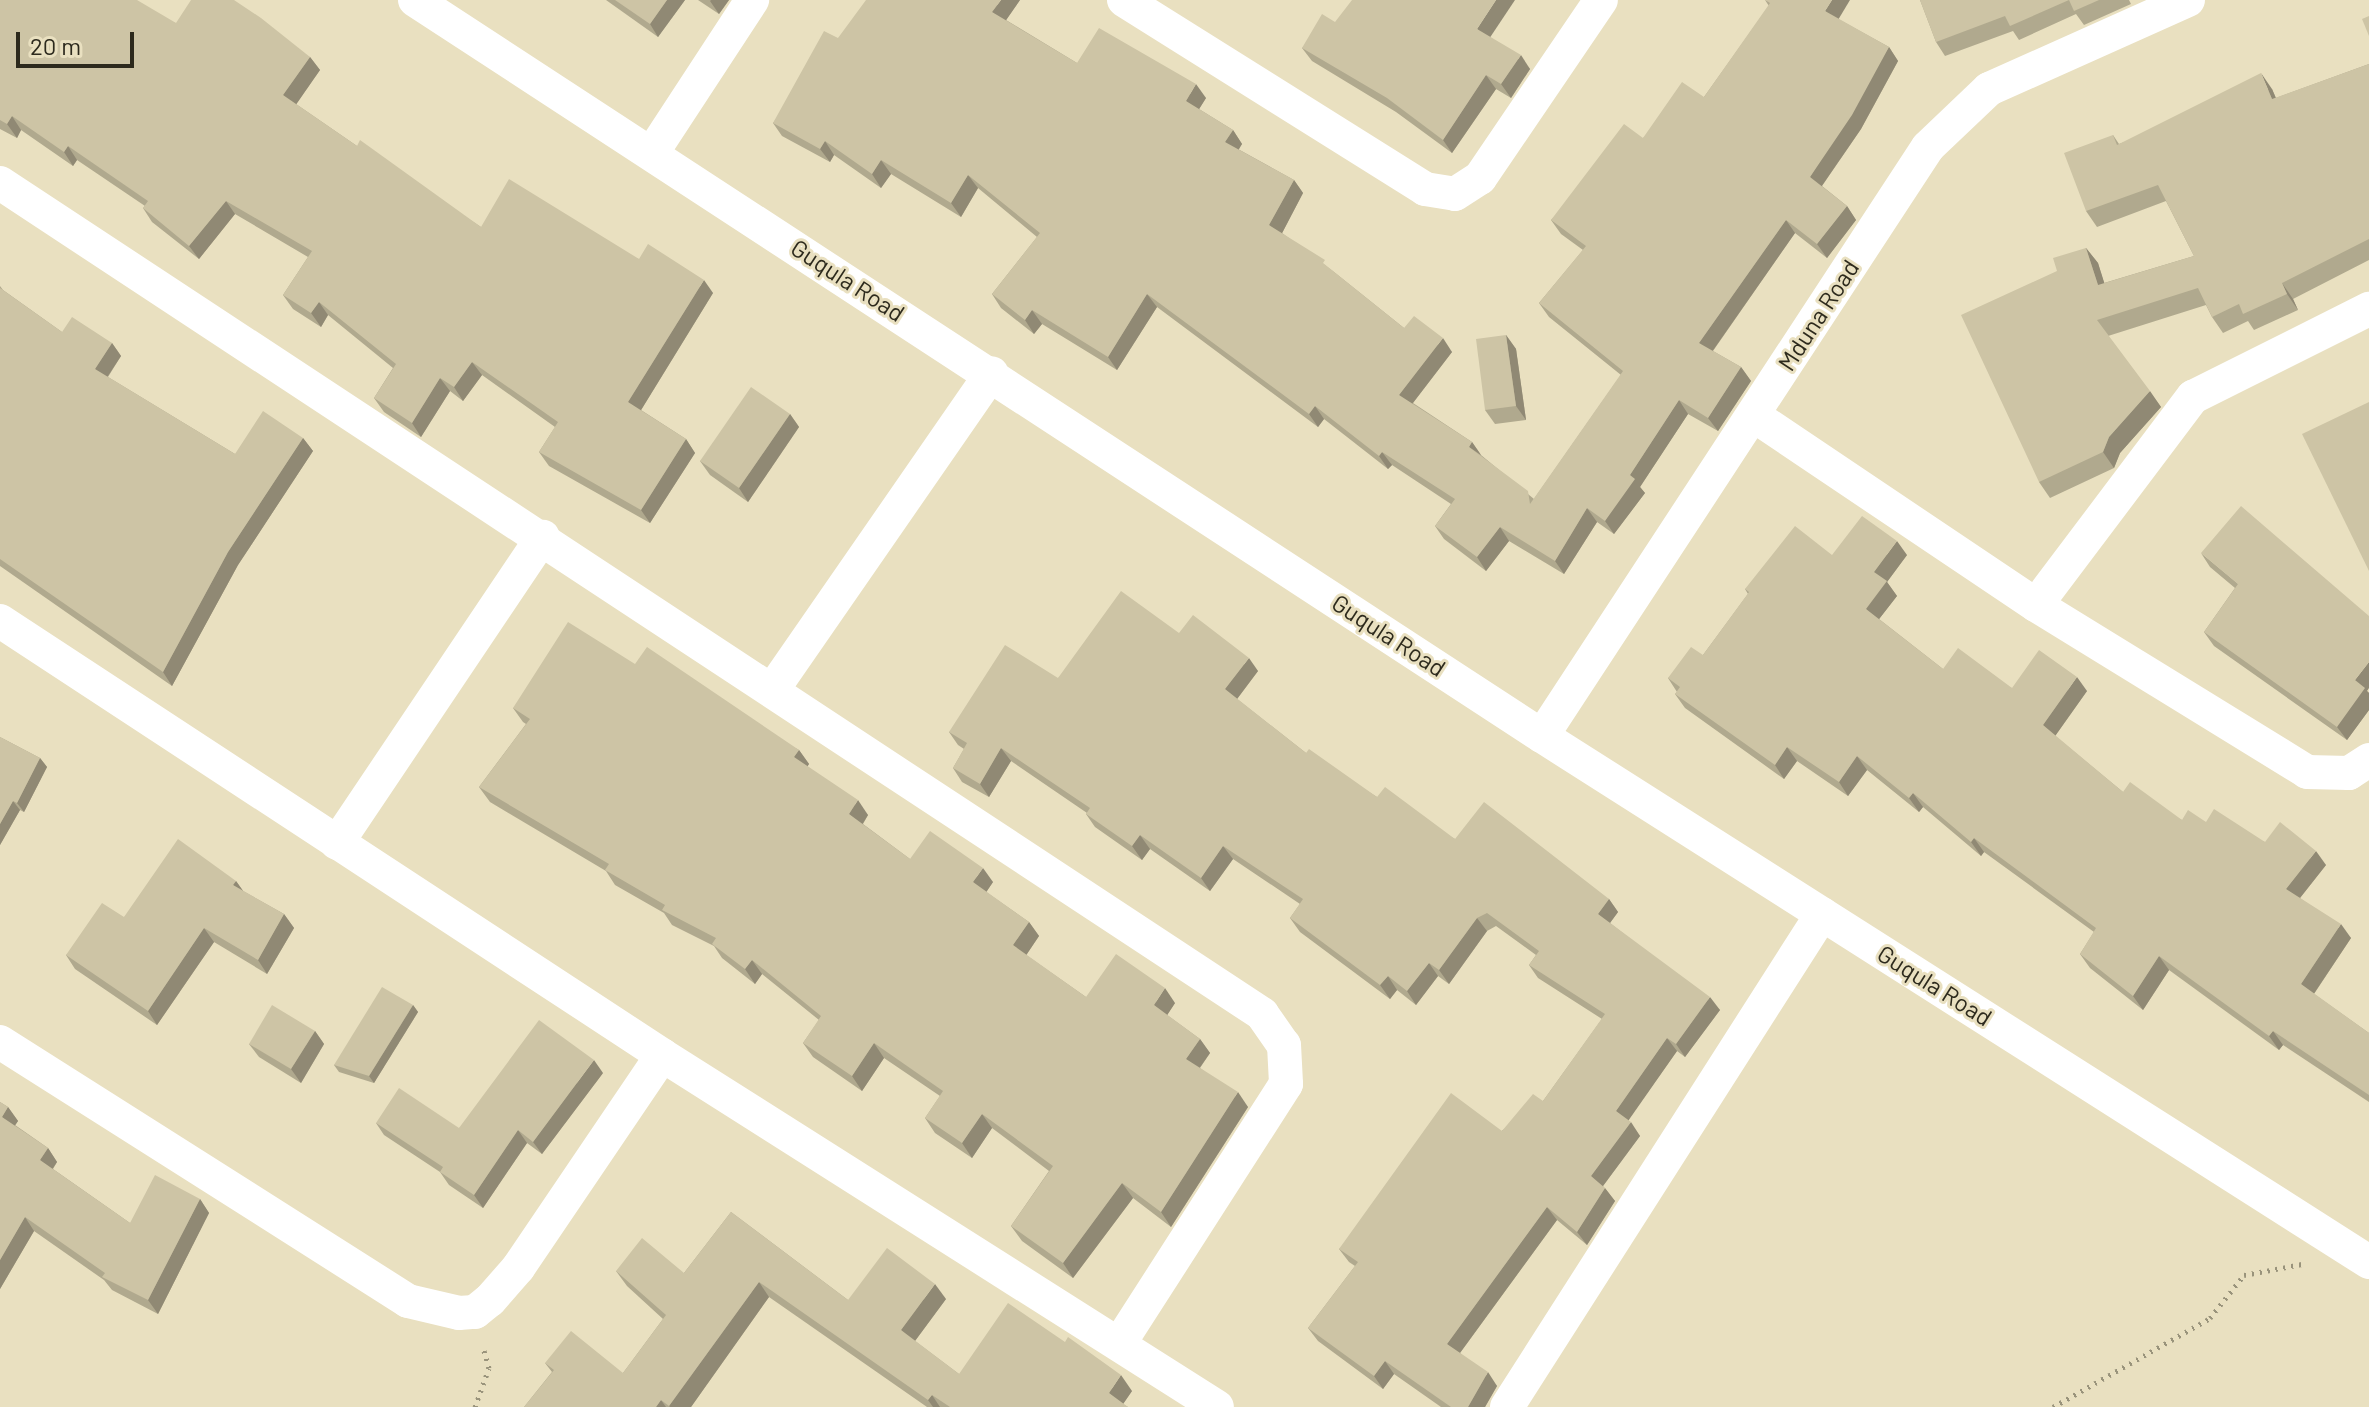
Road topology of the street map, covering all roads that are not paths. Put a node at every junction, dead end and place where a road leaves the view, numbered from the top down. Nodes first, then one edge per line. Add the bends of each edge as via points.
1 (415, 0) edge
2 (752, 0) edge
3 (1124, 0) edge
4 (1601, 0) edge
5 (2188, 0) edge
6 (1168, 12) edge
7 (652, 153) junction
8 (0, 183) edge
9 (2369, 309) edge
10 (992, 373) junction
11 (1753, 415) junction
12 (543, 537) junction
13 (2036, 605) junction
14 (0, 621) edge
15 (773, 689) junction
16 (1542, 736) junction
17 (2369, 760) edge
18 (337, 843) junction
19 (1822, 914) junction
20 (0, 1042) edge
21 (662, 1055) junction
22 (2363, 1257) edge
23 (1120, 1343) junction
24 (1217, 1407) edge
25 (1507, 1407) edge

1 - 7 street, Guqula Road
2 - 7 street
3 - 6 street
4 - 6 street via 1480,178 1455,194 1425,189
5 - 11 street, Mduna Road via 1989,89 1954,118 1928,147
7 - 10 street, Guqula Road
8 - 12 street
9 - 13 street via 2193,397
10 - 15 street
10 - 16 street, Guqula Road
11 - 13 street
11 - 16 street, Mduna Road
12 - 15 street
12 - 18 street
13 - 17 street via 2307,772 2349,773
14 - 18 street
15 - 23 street via 1262,1014 1277,1030 1288,1071 1280,1097
16 - 19 street, Guqula Road
18 - 21 street
19 - 22 street, Guqula Road
19 - 25 street
20 - 21 street via 408,1301 430,1309 475,1312 518,1268
21 - 23 street
23 - 24 street

